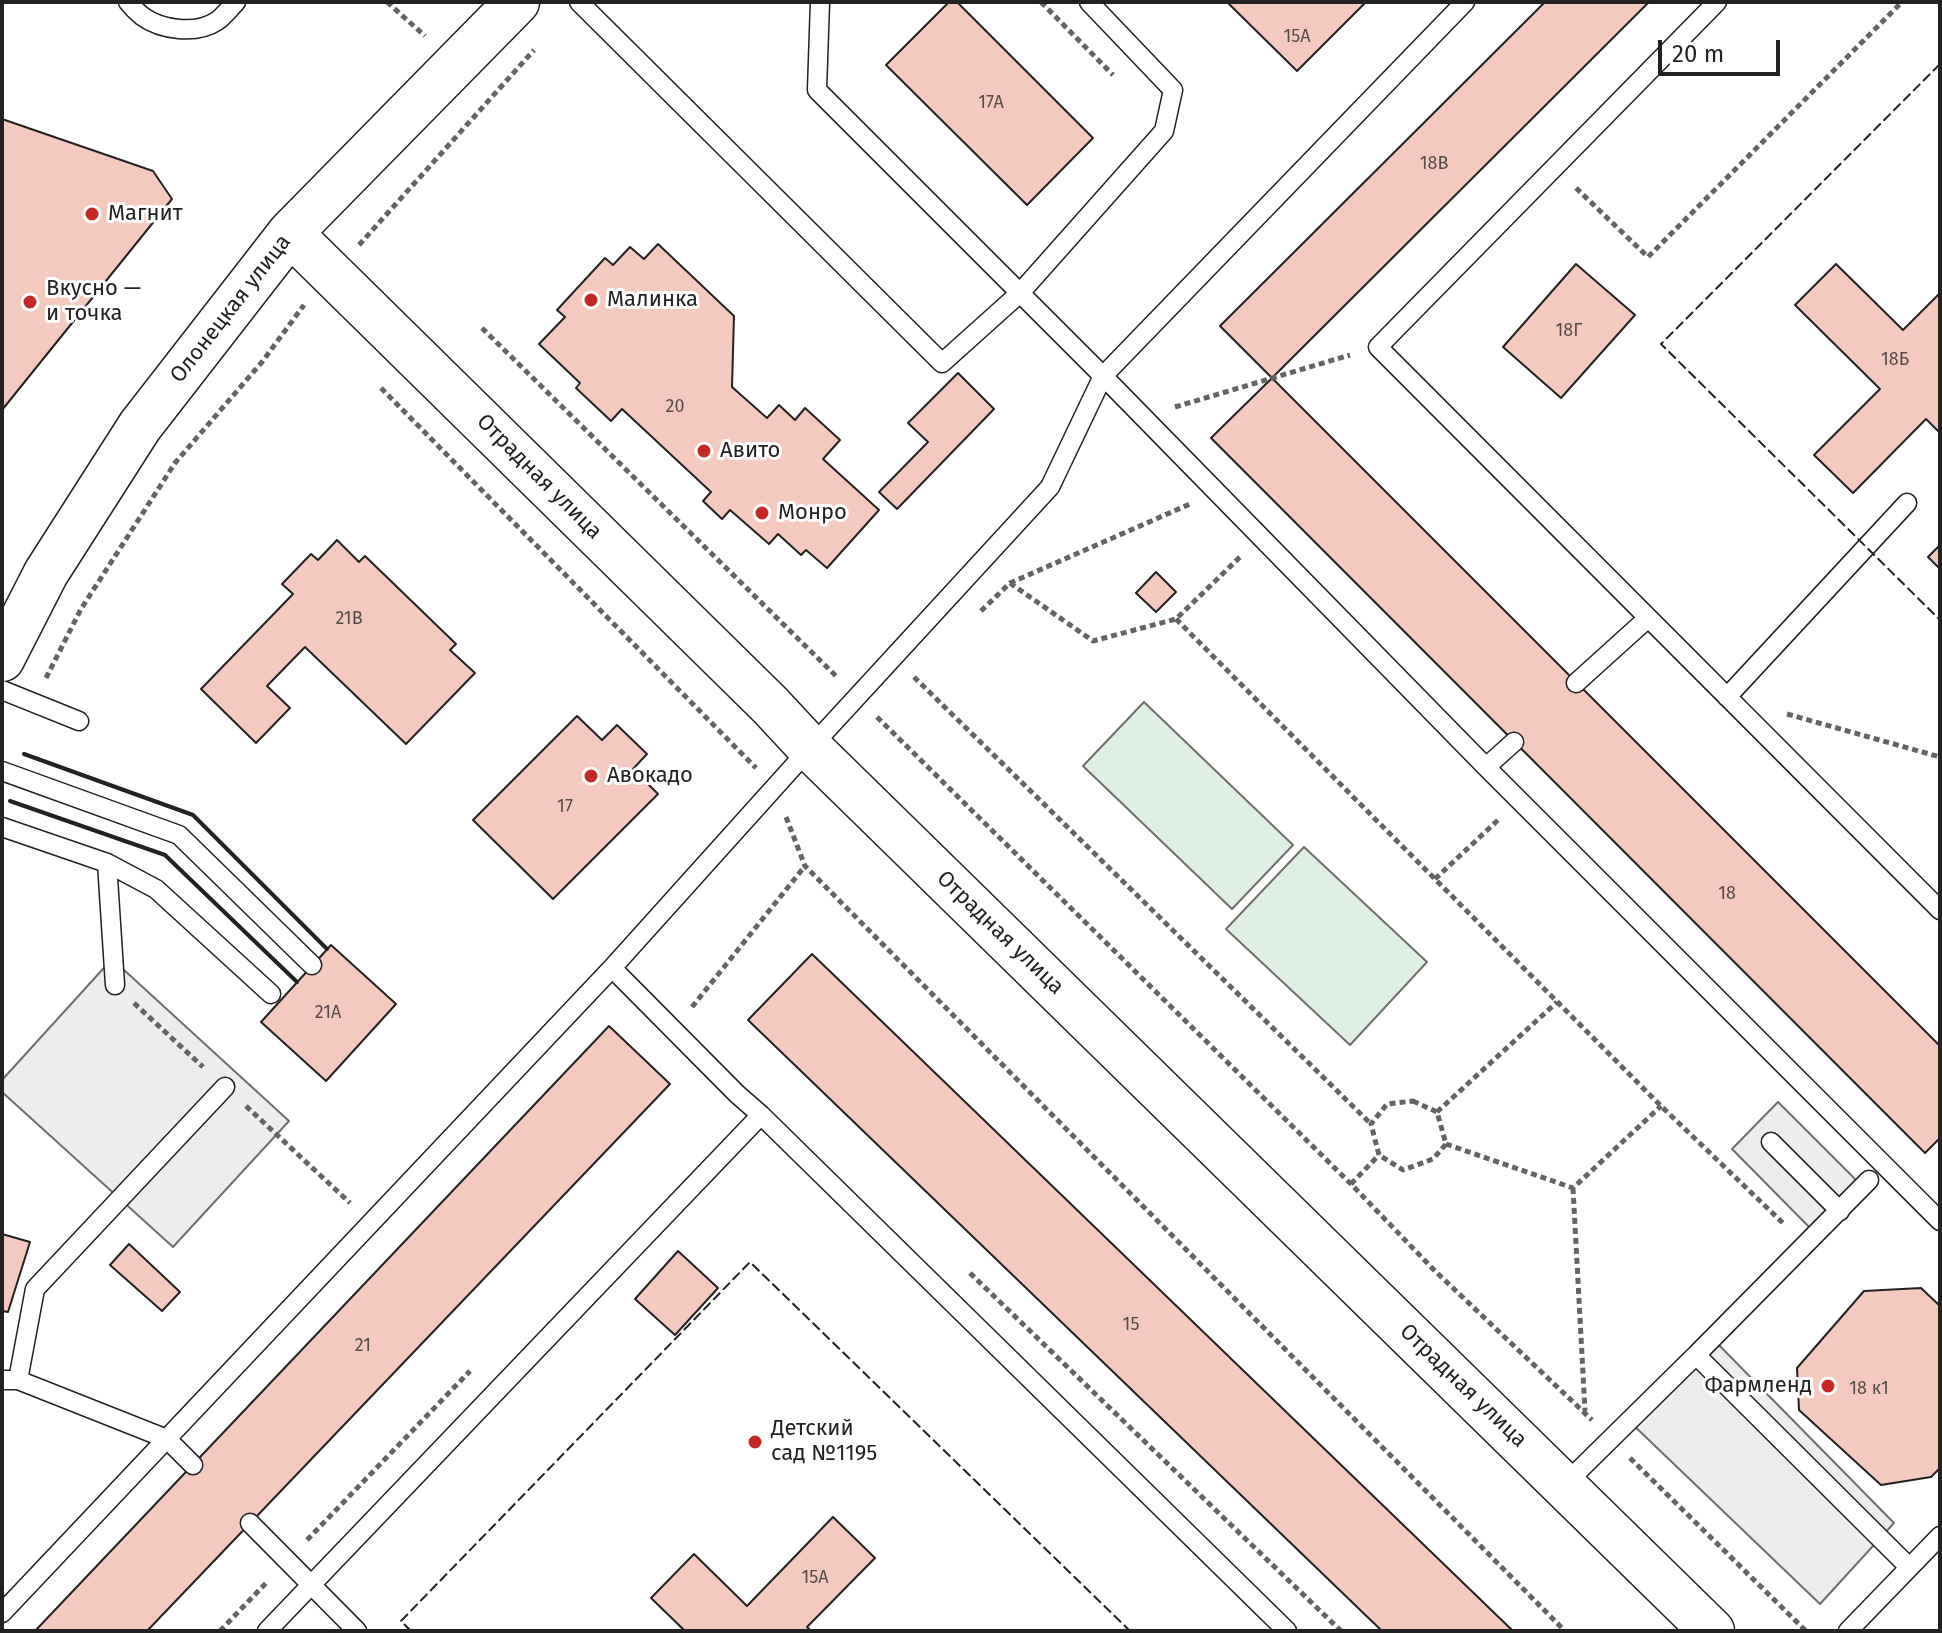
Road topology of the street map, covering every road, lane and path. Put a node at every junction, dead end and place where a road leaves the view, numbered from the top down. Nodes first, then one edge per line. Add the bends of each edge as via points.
1 (128, 2) edge
2 (236, 2) edge
3 (517, 2) edge
4 (579, 2) edge
5 (820, 2) edge
6 (1041, 2) edge
7 (1089, 2) edge
8 (1465, 2) edge
9 (1717, 2) edge
10 (1902, 2) edge
11 (535, 49) dead end
12 (1116, 78) dead end
13 (1555, 167) junction
14 (290, 233) junction
15 (332, 274) junction
16 (1020, 293) junction
17 (482, 328) dead end
18 (1378, 347) junction
19 (1103, 376) junction
20 (379, 385) dead end
21 (1143, 418) junction
22 (1217, 492) junction
23 (1907, 503) dead end
24 (1260, 537) junction
25 (1010, 583) junction
26 (978, 614) dead end
27 (1648, 618) junction
28 (1176, 619) junction
29 (894, 656) junction
30 (2, 659) edge
31 (1576, 683) dead end
32 (2, 690) edge
33 (857, 697) junction
34 (1727, 697) junction
35 (34, 703) junction
36 (79, 721) dead end
37 (1514, 742) dead end
38 (810, 748) junction
39 (1940, 757) edge
40 (1486, 767) junction
41 (2, 771) edge
42 (774, 787) junction
43 (1519, 800) junction
44 (2, 827) edge
45 (107, 863) junction
46 (805, 866) junction
47 (1435, 879) junction
48 (1940, 910) edge
49 (312, 965) dead end
50 (612, 968) junction
51 (115, 985) dead end
52 (271, 994) dead end
53 (1557, 1002) junction
54 (674, 1029) junction
55 (225, 1087) dead end
56 (1661, 1106) junction
57 (1437, 1112) junction
58 (761, 1115) junction
59 (1371, 1124) junction
60 (1771, 1142) dead end
61 (1446, 1144) junction
62 (1379, 1155) junction
63 (1869, 1180) dead end
64 (1351, 1184) junction
65 (1573, 1188) junction
66 (1840, 1211) junction
67 (1940, 1221) edge
68 (1806, 1244) junction
69 (966, 1269) dead end
70 (1696, 1355) junction
71 (10, 1380) edge
72 (1585, 1413) junction
73 (167, 1439) junction
74 (1611, 1439) junction
75 (193, 1465) dead end
76 (1564, 1485) junction
77 (250, 1523) dead end
78 (1940, 1536) edge
79 (1909, 1567) junction
80 (311, 1585) junction
81 (2, 1613) edge
82 (267, 1631) edge
83 (357, 1631) edge
84 (1287, 1631) edge
85 (1341, 1631) edge
86 (1565, 1631) edge
87 (1712, 1631) edge
88 (1806, 1631) edge
89 (1848, 1631) edge

1 - 2 lane via 141,16 178,29 207,26
3 - 14 street, Олонецкая улица
4 - 16 lane via 942,363
5 - 16 lane via 817,90
6 - 12 path
7 - 16 lane via 1173,90 1164,131
8 - 19 lane
9 - 13 lane
10 - 13 path via 1648,257
11 - 15 path
13 - 18 lane
14 - 15 street, Отрадная улица
14 - 30 street, Олонецкая улица via 140,426 46,573
15 - 35 path via 175,463 81,609
15 - 38 street, Отрадная улица
16 - 19 lane
17 - 33 path
18 - 21 path
18 - 27 lane
19 - 21 lane
19 - 29 lane via 1050,487
20 - 42 path
21 - 22 lane
22 - 24 lane
22 - 25 path
23 - 34 lane
24 - 28 path
24 - 40 lane
25 - 26 path
25 - 28 path via 1093,641
27 - 31 lane
27 - 34 lane
28 - 47 path
29 - 33 lane
29 - 59 path
32 - 35 lane
33 - 38 lane
33 - 64 path
34 - 39 path
34 - 48 lane
35 - 36 lane
37 - 40 lane
38 - 42 lane
38 - 76 street, Отрадная улица
40 - 43 lane
41 - 49 lane via 179,835
42 - 46 path
42 - 50 lane
43 - 47 path
43 - 67 lane
44 - 45 lane
45 - 51 lane
45 - 52 lane via 156,889
46 - 54 path
46 - 86 path
47 - 53 path
50 - 54 lane
50 - 73 lane
53 - 56 path
53 - 57 path
54 - 58 lane
55 - 71 lane via 35,1289
56 - 65 path
56 - 68 path
57 - 59 path via 1413,1101 1387,1104
57 - 61 path
58 - 80 lane
58 - 84 lane
59 - 62 path
60 - 66 lane
61 - 62 path via 1433,1159 1403,1170
61 - 65 path
62 - 64 path
63 - 66 lane
64 - 72 path
65 - 72 path
66 - 68 lane
68 - 70 lane
69 - 85 path
70 - 74 lane
70 - 79 lane
71 - 73 lane
72 - 74 path
73 - 75 lane
73 - 81 lane
74 - 76 lane
74 - 88 path
76 - 87 street, Отрадная улица
77 - 80 lane
78 - 79 lane
79 - 89 lane
80 - 82 lane
80 - 83 lane

